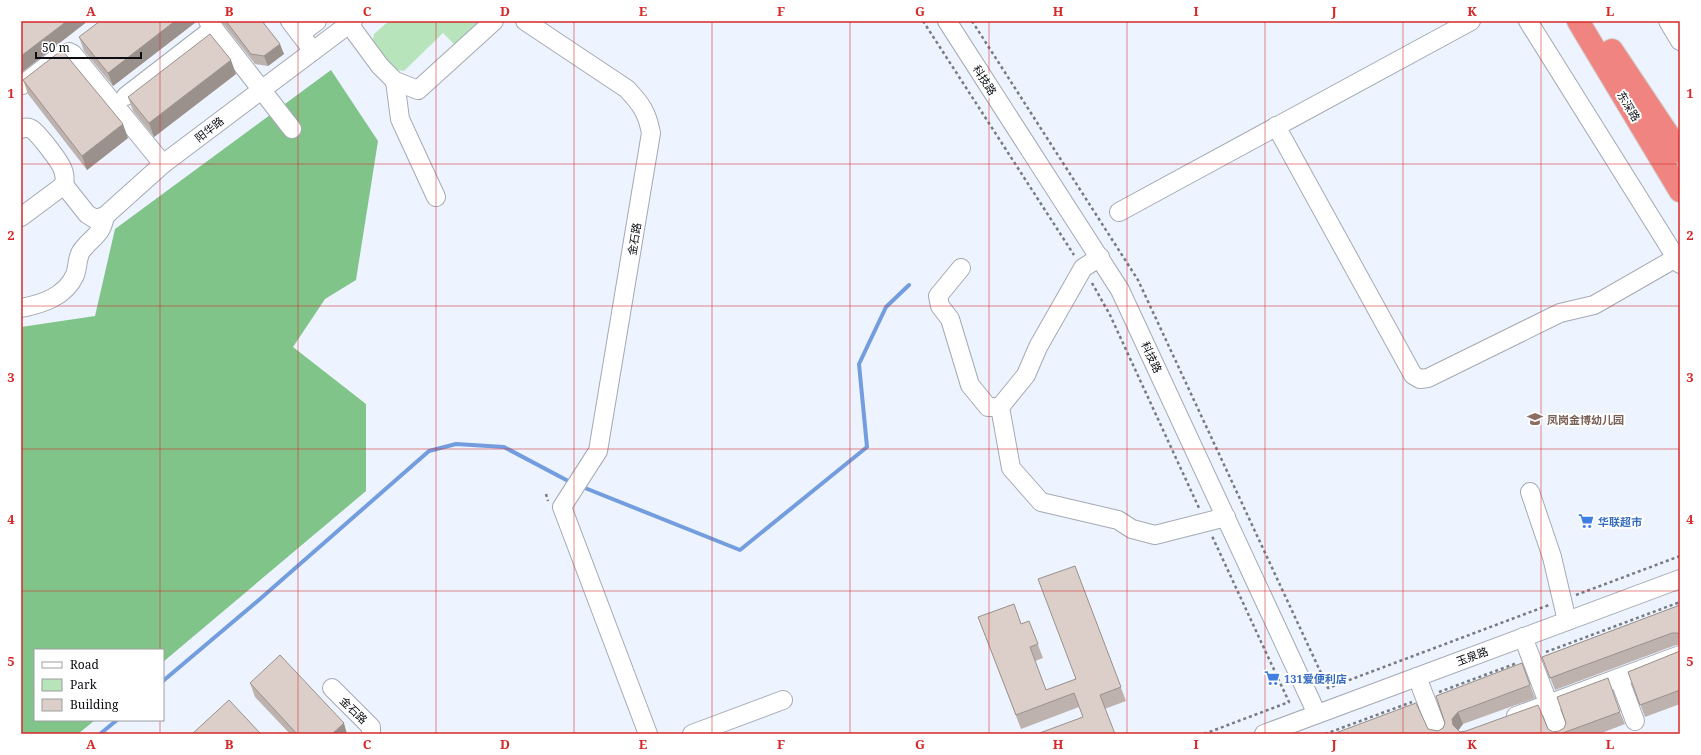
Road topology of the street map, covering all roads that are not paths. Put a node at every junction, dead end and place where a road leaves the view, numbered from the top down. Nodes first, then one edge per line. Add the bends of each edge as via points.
1 (317, 21) edge
2 (494, 21) edge
3 (525, 21) edge
4 (947, 21) edge
5 (1471, 21) edge
6 (1528, 21) edge
7 (1578, 21) edge
8 (1592, 21) edge
9 (1668, 21) edge
10 (351, 22) edge
11 (211, 25) edge
12 (295, 28) edge
13 (1680, 41) edge
14 (313, 51) junction
15 (395, 81) junction
16 (22, 85) edge
17 (261, 89) junction
18 (126, 96) dead end
19 (1276, 126) junction
20 (21, 129) edge
21 (292, 129) dead end
22 (1680, 152) edge
23 (163, 164) junction
24 (69, 190) junction
25 (1680, 190) edge
26 (436, 198) dead end
27 (1119, 212) dead end
28 (104, 216) junction
29 (21, 217) edge
30 (1100, 257) junction
31 (1678, 261) edge
32 (961, 268) dead end
33 (21, 308) edge
34 (1000, 407) junction
35 (1530, 492) dead end
36 (1226, 517) junction
37 (1680, 579) edge
38 (1566, 621) junction
39 (1523, 637) junction
40 (1680, 655) edge
41 (1417, 677) junction
42 (1619, 678) junction
43 (332, 688) dead end
44 (783, 700) dead end
45 (1548, 704) junction
46 (1317, 714) junction
47 (1635, 721) dead end
48 (1497, 723) edge
49 (371, 734) edge
50 (648, 734) edge
51 (692, 734) edge
52 (1264, 734) edge
53 (1439, 734) edge
54 (1560, 734) edge

1 - 12 street
2 - 15 street via 418,90
3 - 50 street, 金石路 via 627,89 648,117 650,132 598,451 562,507
4 - 30 street, 科技路
5 - 19 street
6 - 31 street
7 - 25 highway, 东深路
8 - 22 highway, 东深路
9 - 13 street
10 - 14 street, 阳华路
10 - 15 street via 380,66
11 - 17 street
11 - 18 street
12 - 14 street
14 - 17 street, 阳华路
15 - 26 street via 400,119
16 - 23 street via 61,55 69,52 73,54
17 - 21 street
17 - 23 street, 阳华路
19 - 27 street
19 - 31 street via 1413,375 1420,379 1428,378 1560,313 1594,305
20 - 24 street via 32,129 63,168
23 - 28 street, 阳华路
24 - 28 street via 87,214 95,219
24 - 29 street
28 - 33 street via 103,228 81,250 75,275 67,286 43,304
30 - 34 street via 1083,268 1038,347 1026,375
30 - 36 street, 科技路 via 1136,322
32 - 34 street via 938,296 940,306 950,319 970,386 988,407
34 - 36 street via 1010,468 1041,502 1118,520 1132,529 1155,535
35 - 38 street via 1552,557
36 - 46 street, 科技路
37 - 38 street, 玉泉路
38 - 39 street, 玉泉路
39 - 41 street, 玉泉路
39 - 45 street
40 - 42 street
41 - 46 street, 玉泉路
41 - 53 street
42 - 45 street
42 - 47 street
43 - 49 street, 金石路 via 371,727
44 - 51 street
45 - 48 street
45 - 54 street
46 - 52 street, 玉泉路

